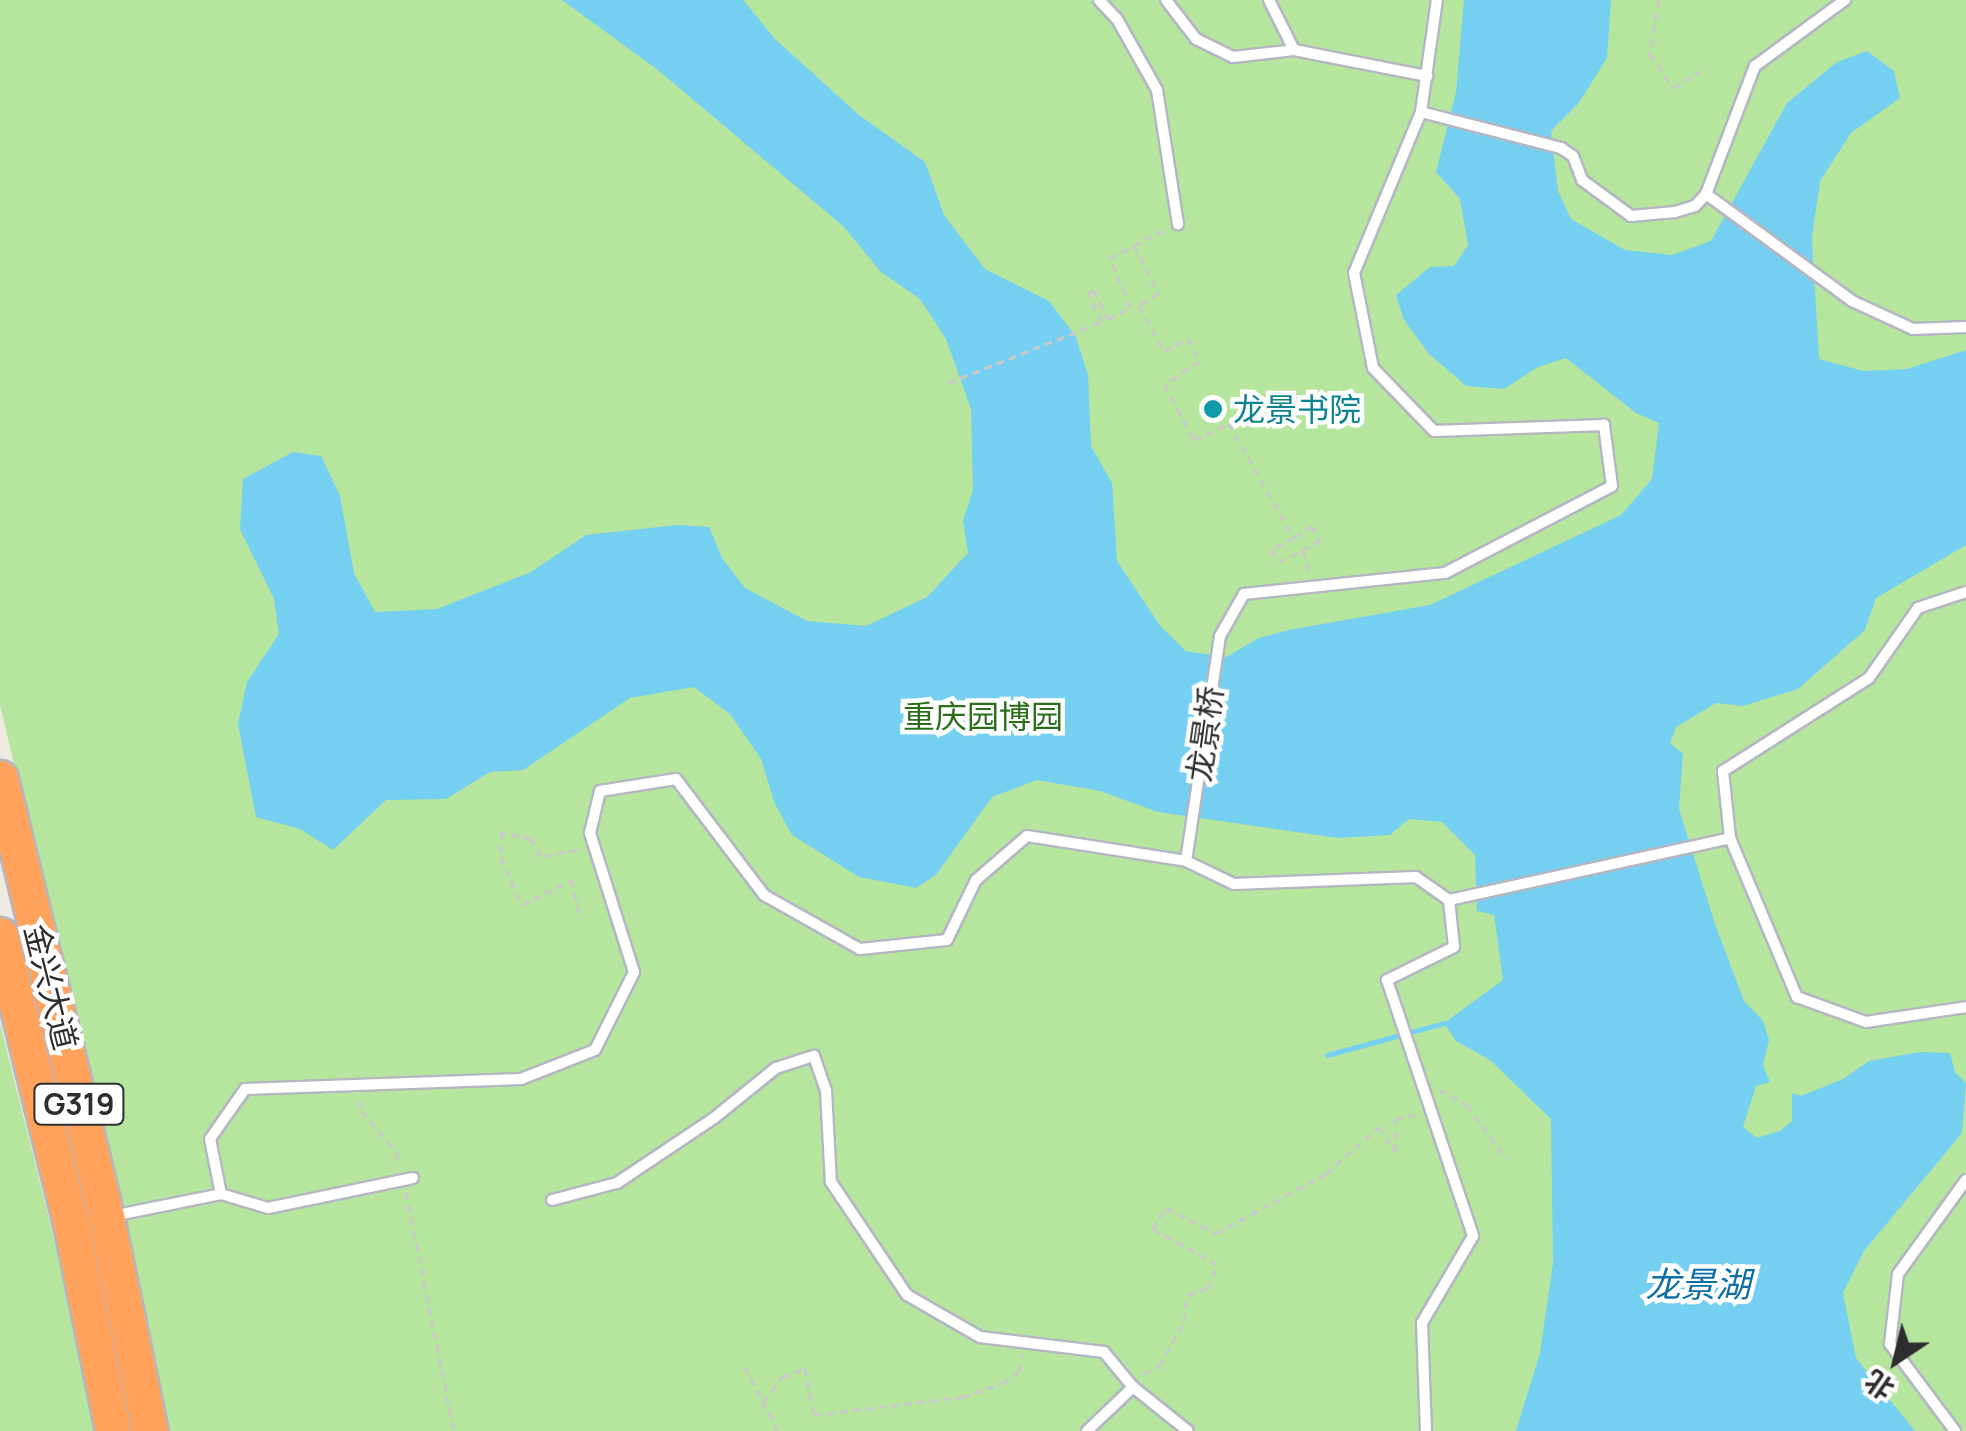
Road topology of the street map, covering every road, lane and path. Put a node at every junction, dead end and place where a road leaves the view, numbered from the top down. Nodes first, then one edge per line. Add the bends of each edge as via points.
1 (1098, 0) edge
2 (1166, 0) edge
3 (1269, 0) edge
4 (1437, 0) edge
5 (1659, 0) edge
6 (1846, 0) edge
7 (1294, 50) junction
8 (1700, 71) dead end
9 (1427, 76) junction
10 (1422, 112) junction
11 (1706, 194) junction
12 (1178, 224) joint
13 (1134, 245) junction
14 (1966, 327) edge
15 (948, 383) dead end
16 (1294, 538) junction
17 (1303, 550) junction
18 (1314, 587) junction
19 (1966, 592) edge
20 (0, 778) edge
21 (1730, 838) junction
22 (594, 844) junction
23 (1186, 860) junction
24 (1449, 900) junction
25 (580, 919) dead end
26 (0, 934) edge
27 (1966, 1007) edge
28 (356, 1085) junction
29 (1423, 1086) junction
30 (1431, 1111) junction
31 (1507, 1159) dead end
32 (408, 1179) junction
33 (1966, 1180) edge
34 (222, 1194) junction
35 (552, 1200) dead end
36 (106, 1217) junction
37 (1025, 1342) junction
38 (746, 1367) dead end
39 (1131, 1384) junction
40 (763, 1402) junction
41 (113, 1431) edge
42 (150, 1431) edge
43 (454, 1431) edge
44 (778, 1431) edge
45 (1087, 1431) edge
46 (1188, 1431) edge
47 (1426, 1431) edge
48 (1955, 1431) edge

1 - 12 lane via 1117,19 1157,90
2 - 7 lane via 1196,39 1232,57
3 - 7 lane
4 - 9 lane
5 - 8 path via 1650,54 1673,88
6 - 11 lane via 1756,66
7 - 9 lane
9 - 10 lane
10 - 11 lane via 1560,148 1573,156 1582,180 1630,216 1685,209
10 - 18 lane via 1354,272 1373,368 1434,431 1604,425 1612,486 1445,574
11 - 14 lane via 1852,301 1913,329
12 - 13 path
13 - 15 path via 1110,258 1130,308 1108,319 1094,290 1088,294 1101,322
13 - 16 path via 1159,294 1139,306 1164,351 1188,338 1199,362 1165,385 1194,440 1228,424
16 - 17 path via 1312,526 1320,541
16 - 17 path via 1271,550 1279,562
17 - 18 path
18 - 23 lane, 龙景桥 via 1244,594 1220,636
19 - 21 lane via 1918,608 1870,678 1723,772
20 - 36 highway, 金兴大道 / G319
21 - 24 lane
21 - 27 lane via 1797,997 1866,1022
22 - 23 lane via 590,833 600,791 676,779 764,895 860,949 947,940 976,880 1027,836
22 - 25 path via 541,857 532,840 502,832 501,857 522,905 572,880
22 - 28 lane via 634,972 595,1050 522,1079
23 - 24 lane via 1234,884 1416,878
24 - 29 lane via 1454,946 1388,980
26 - 41 highway, 金兴大道 / G319
28 - 32 path via 362,1111 396,1151
28 - 34 lane via 245,1089 210,1139
29 - 30 lane
29 - 31 path via 1450,1092 1467,1105
30 - 39 path via 1395,1120 1395,1152 1379,1127 1326,1174 1216,1233 1166,1208 1152,1229 1217,1264 1207,1289 1187,1295 1184,1322 1160,1366
30 - 47 lane via 1473,1236 1422,1324
32 - 34 lane via 268,1208
32 - 43 path
33 - 48 lane via 1898,1274 1890,1344
34 - 36 lane
35 - 37 lane via 616,1183 776,1068 814,1056 826,1092 831,1182 907,1295 980,1337
36 - 42 highway, 金兴大道 / G319
37 - 39 lane via 1104,1352
37 - 40 path via 1019,1371 962,1397 814,1415 805,1368 782,1377
38 - 40 path
39 - 45 lane
39 - 46 lane
40 - 44 path

